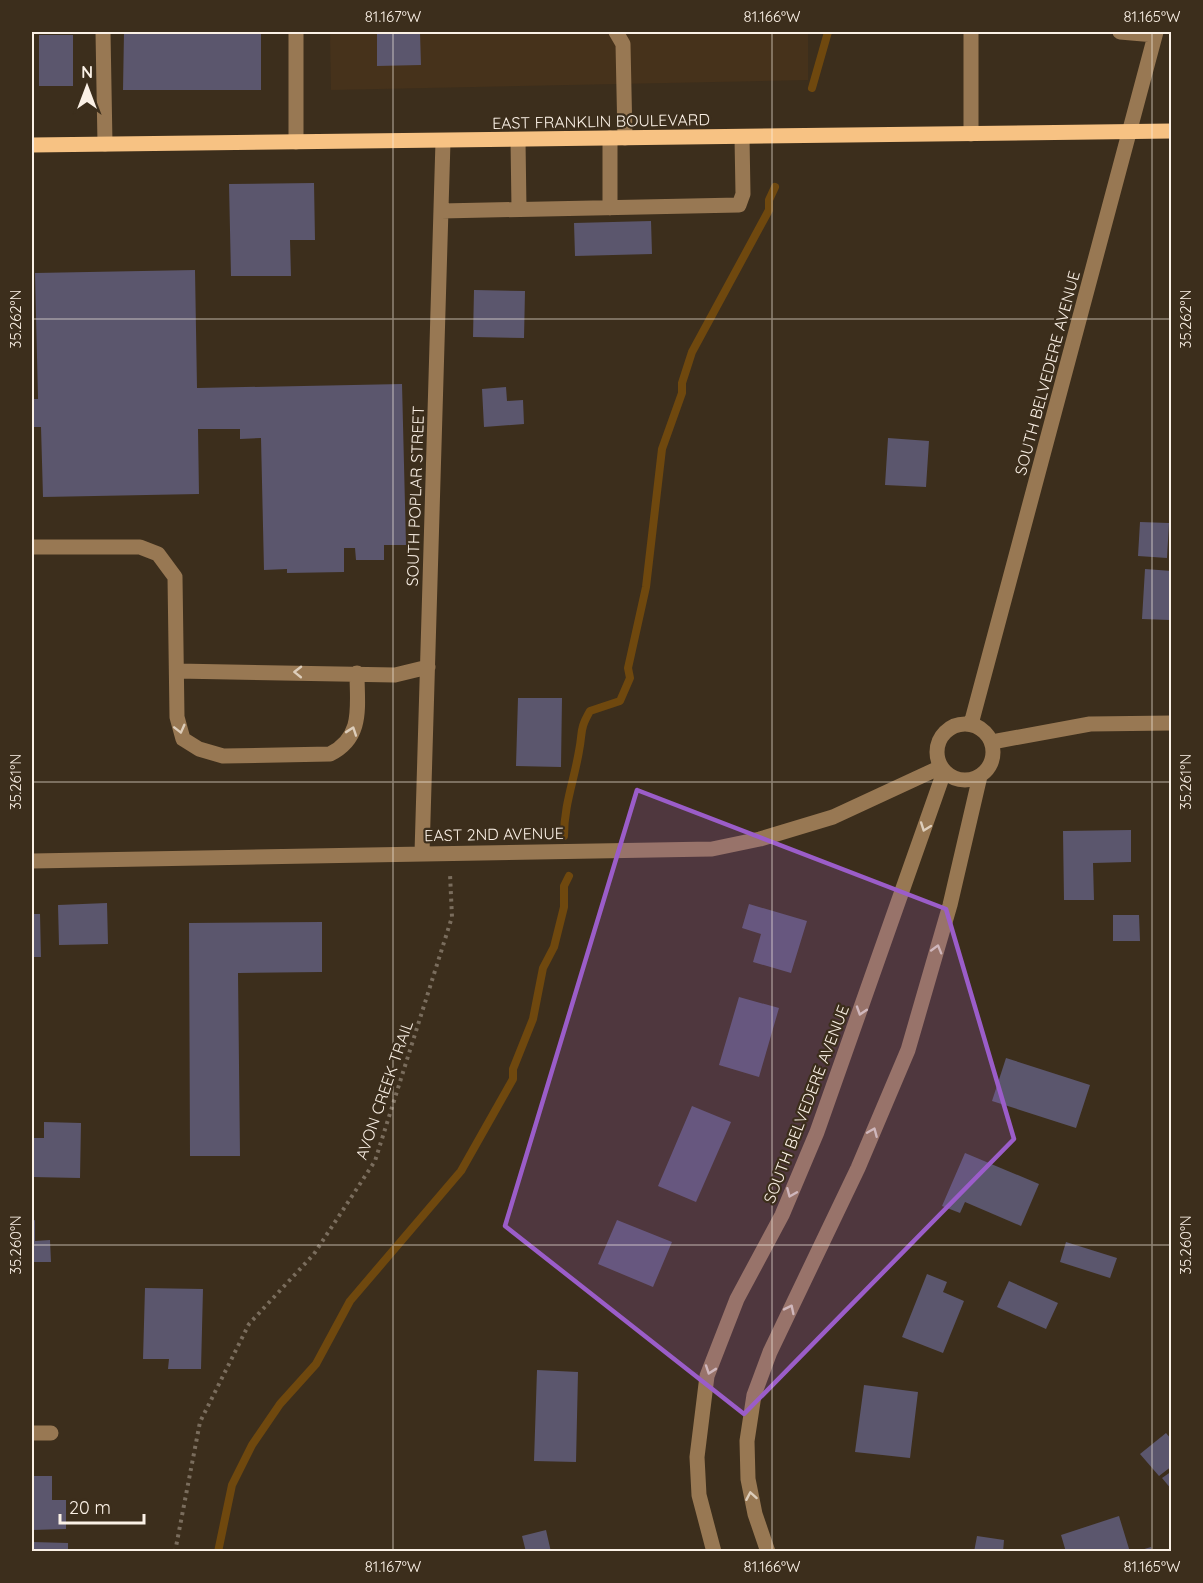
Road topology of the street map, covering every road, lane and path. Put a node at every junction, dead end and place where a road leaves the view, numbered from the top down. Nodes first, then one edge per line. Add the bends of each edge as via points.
1 (103, 32) edge
2 (296, 32) edge
3 (616, 32) edge
4 (971, 32) edge
5 (1120, 32) edge
6 (1155, 33) edge
7 (1131, 131) junction
8 (1172, 131) edge
9 (971, 134) junction
10 (742, 137) junction
11 (617, 138) junction
12 (518, 140) junction
13 (443, 141) junction
14 (296, 142) junction
15 (105, 144) junction
16 (32, 145) edge
17 (610, 208) junction
18 (519, 209) junction
19 (441, 211) junction
20 (32, 547) edge
21 (428, 667) junction
22 (177, 671) junction
23 (357, 673) junction
24 (1172, 723) edge
25 (971, 724) junction
26 (992, 742) junction
27 (943, 769) junction
28 (980, 776) junction
29 (422, 853) junction
30 (32, 861) edge
31 (51, 1432) dead end
32 (32, 1433) edge
33 (175, 1551) edge
34 (714, 1551) edge
35 (768, 1551) edge

1 - 15 street
2 - 14 street
3 - 11 street via 623,44
4 - 9 street
5 - 6 street
6 - 7 street, SOUTH BELVEDERE AVENUE
7 - 8 main road, EAST FRANKLIN BOULEVARD
7 - 9 main road, EAST FRANKLIN BOULEVARD
7 - 25 street, SOUTH BELVEDERE AVENUE
9 - 10 main road, EAST FRANKLIN BOULEVARD
10 - 11 main road, EAST FRANKLIN BOULEVARD
10 - 17 street via 743,194 739,205
11 - 12 main road, EAST FRANKLIN BOULEVARD
11 - 17 street
12 - 13 main road, EAST FRANKLIN BOULEVARD
12 - 18 street
13 - 14 main road, EAST FRANKLIN BOULEVARD
13 - 19 street, SOUTH POPLAR STREET
14 - 15 main road, EAST FRANKLIN BOULEVARD
15 - 16 main road, EAST FRANKLIN BOULEVARD
17 - 18 street
18 - 19 street
19 - 21 street, SOUTH POPLAR STREET
20 - 22 street via 140,547 158,554 175,577
21 - 23 street via 395,675
21 - 29 street, SOUTH POPLAR STREET
23 -> 22 street
22 -> 23 street via 177,717 183,739 223,756 330,754 346,746 357,713
24 - 26 street via 1090,724
25 - 26 street
25 - 27 street via 954,726 941,738 937,756
26 - 28 street via 991,765
27 - 28 street via 962,780
27 - 29 street, EAST 2ND AVENUE via 833,817 712,849
27 -> 34 street, SOUTH BELVEDERE AVENUE via 817,1132 782,1215 737,1299 707,1376 697,1457 699,1495
35 -> 28 street via 748,1479 747,1441 754,1395 908,1050 950,905
29 - 30 street, EAST 2ND AVENUE
29 - 33 path, AVON CREEK TRAIL via 448,867 452,917 375,1161 314,1254 249,1324 201,1422
31 - 32 street

